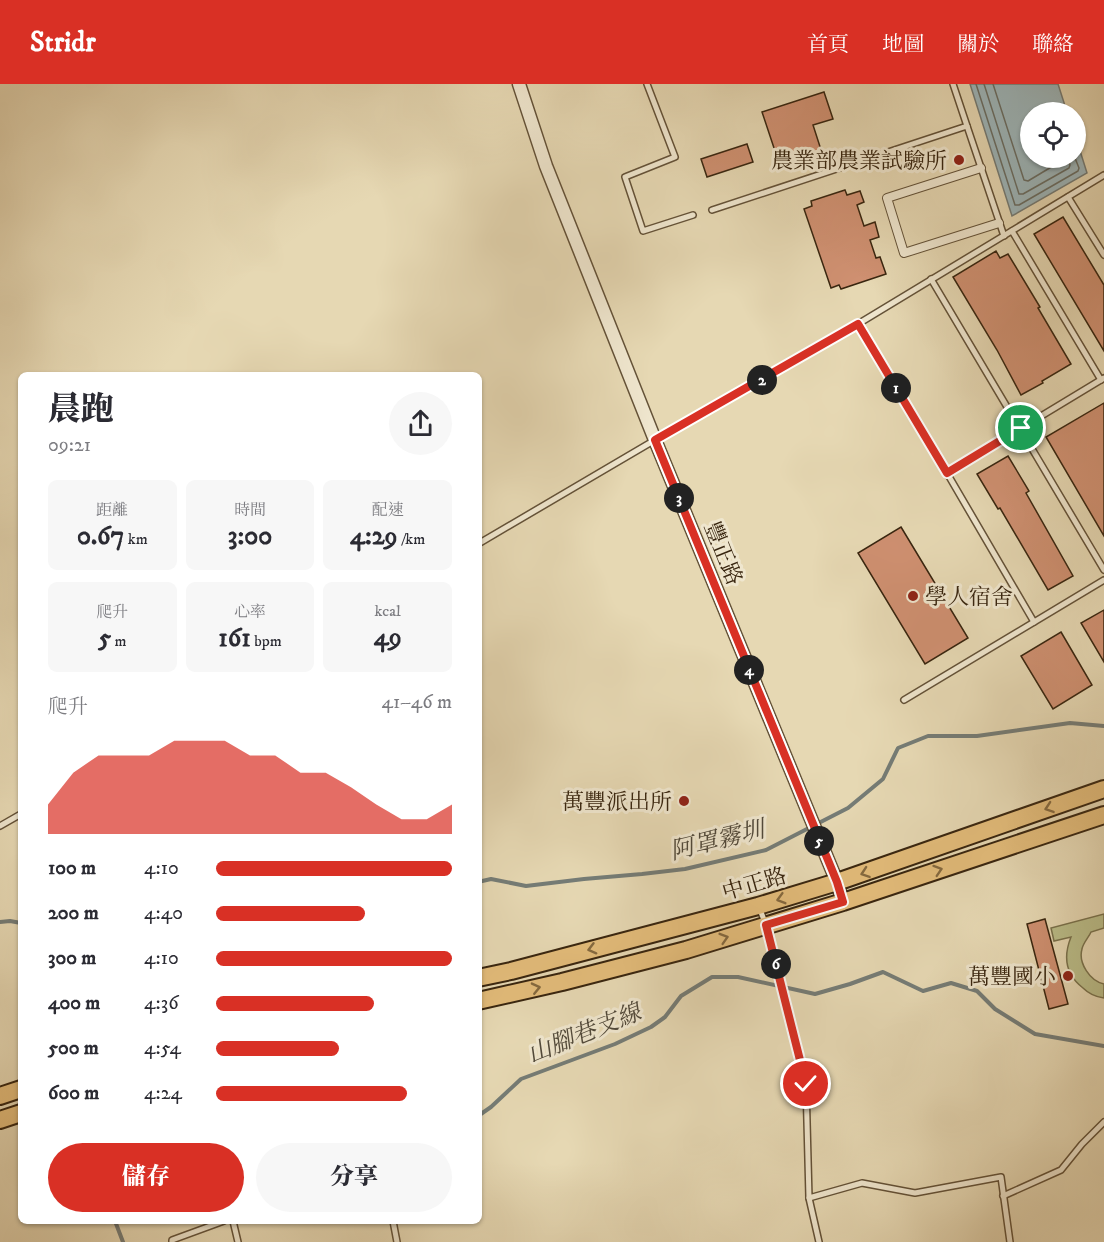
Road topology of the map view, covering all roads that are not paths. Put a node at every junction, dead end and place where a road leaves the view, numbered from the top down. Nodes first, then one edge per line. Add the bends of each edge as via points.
1 (519, 84) edge
2 (647, 84) edge
3 (953, 84) edge
4 (967, 126) junction
5 (981, 168) junction
6 (1104, 175) edge
7 (1068, 197) junction
8 (712, 210) dead end
9 (693, 215) dead end
10 (999, 223) junction
11 (1012, 231) junction
12 (1004, 236) junction
13 (1104, 255) edge
14 (931, 279) junction
15 (858, 324) junction
16 (1103, 379) edge
17 (1021, 428) junction
18 (655, 440) junction
19 (947, 473) junction
20 (482, 542) edge
21 (1104, 570) edge
22 (1104, 580) edge
23 (1034, 622) junction
24 (904, 700) dead end
25 (1104, 789) edge
26 (1104, 815) edge
27 (18, 816) edge
28 (0, 826) edge
29 (837, 882) junction
30 (843, 902) junction
31 (758, 906) junction
32 (766, 925) junction
33 (482, 977) edge
34 (482, 1000) edge
35 (18, 1090) edge
36 (0, 1096) edge
37 (18, 1114) edge
38 (0, 1120) edge
39 (1104, 1122) edge
40 (1003, 1196) junction
41 (809, 1198) junction
42 (216, 1224) edge
43 (235, 1224) edge
44 (394, 1224) edge
45 (172, 1242) edge
46 (238, 1242) edge
47 (397, 1242) edge
48 (819, 1242) edge
49 (1010, 1242) edge

1 - 18 street, 豐正路 via 546,165
2 - 9 lane via 675,157 625,177 643,231
3 - 4 lane
4 - 5 lane
4 - 8 lane
5 - 10 lane
5 - 10 street via 887,198 904,253
6 - 7 lane
7 - 11 lane
7 - 13 lane
10 - 12 lane
11 - 12 lane
11 - 16 lane
12 - 14 lane
14 - 15 lane
14 - 17 lane
15 - 18 lane
15 - 19 lane
16 - 17 lane
17 - 19 lane
17 - 21 lane
18 - 20 lane
18 - 29 street, 豐正路
19 - 23 lane
22 - 23 lane
23 - 24 lane
25 -> 29 main road, 中正路
30 -> 26 main road, 中正路
27 - 28 lane
29 - 30 street, 豐正路
29 -> 31 main road, 中正路
30 - 32 main road, 中正路
31 - 32 lane
31 -> 33 main road, 中正路
34 -> 32 main road, 中正路 via 675,953
32 - 41 lane via 806,1084
35 - 36 main road
37 - 38 main road
39 - 40 lane via 1061,1170
40 - 41 lane via 1001,1177 915,1193 862,1182
40 - 49 lane
41 - 48 lane
42 - 45 lane
43 - 46 lane
44 - 47 lane

